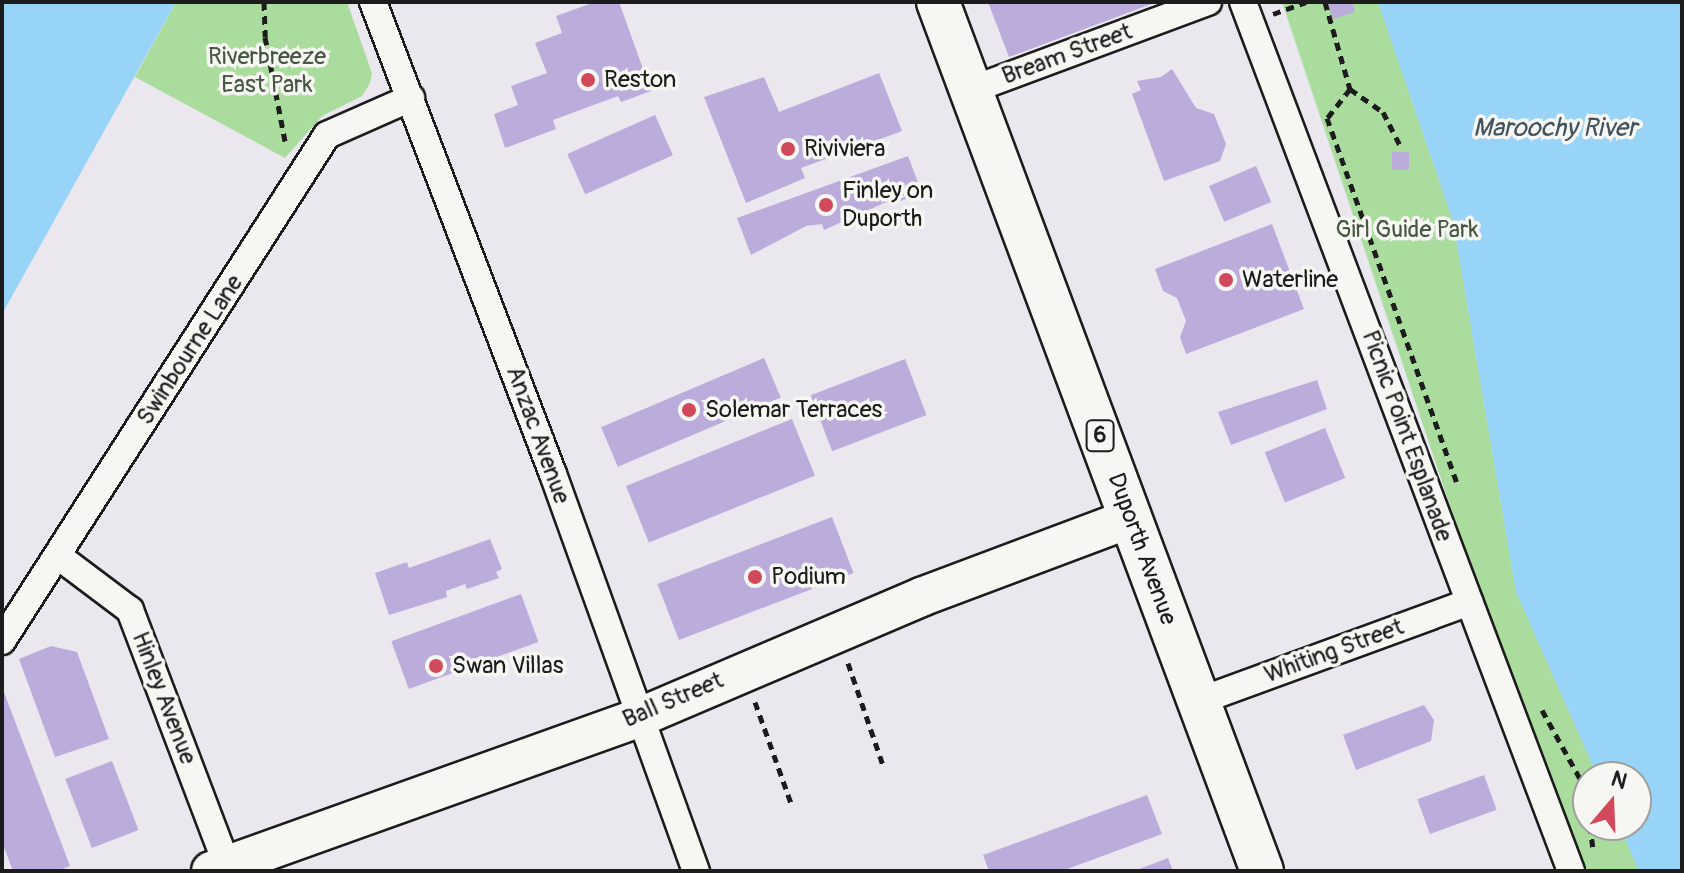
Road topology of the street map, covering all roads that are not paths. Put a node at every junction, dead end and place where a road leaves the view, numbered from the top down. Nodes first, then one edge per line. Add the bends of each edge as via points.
1 (373, 2) edge
2 (938, 2) edge
3 (1208, 2) edge
4 (1243, 2) edge
5 (971, 90) junction
6 (411, 98) junction
7 (1131, 518) junction
8 (58, 556) junction
9 (1469, 602) junction
10 (2, 641) edge
11 (1199, 701) junction
12 (640, 717) junction
13 (222, 869) edge
14 (696, 871) edge
15 (1262, 871) edge
16 (1571, 871) edge

1 - 6 street, Anzac Avenue
2 - 5 main road, Duporth Avenue / 6
3 - 5 street, Bream Street
4 - 9 street, Picnic Point Esplanade
5 - 7 main road, Duporth Avenue / 6
6 - 8 street, Swinbourne Lane via 327,135
6 - 12 street, Anzac Avenue
7 - 11 main road, Duporth Avenue / 6
7 - 12 main road, Ball Street via 744,669
8 - 10 street, Swinbourne Lane
8 - 13 street, Hinley Avenue via 130,610
9 - 11 street, Whiting Street
9 - 16 street, Picnic Point Esplanade
11 - 15 main road, Duporth Avenue / 6
12 - 13 main road, Ball Street
12 - 14 street, Anzac Avenue

